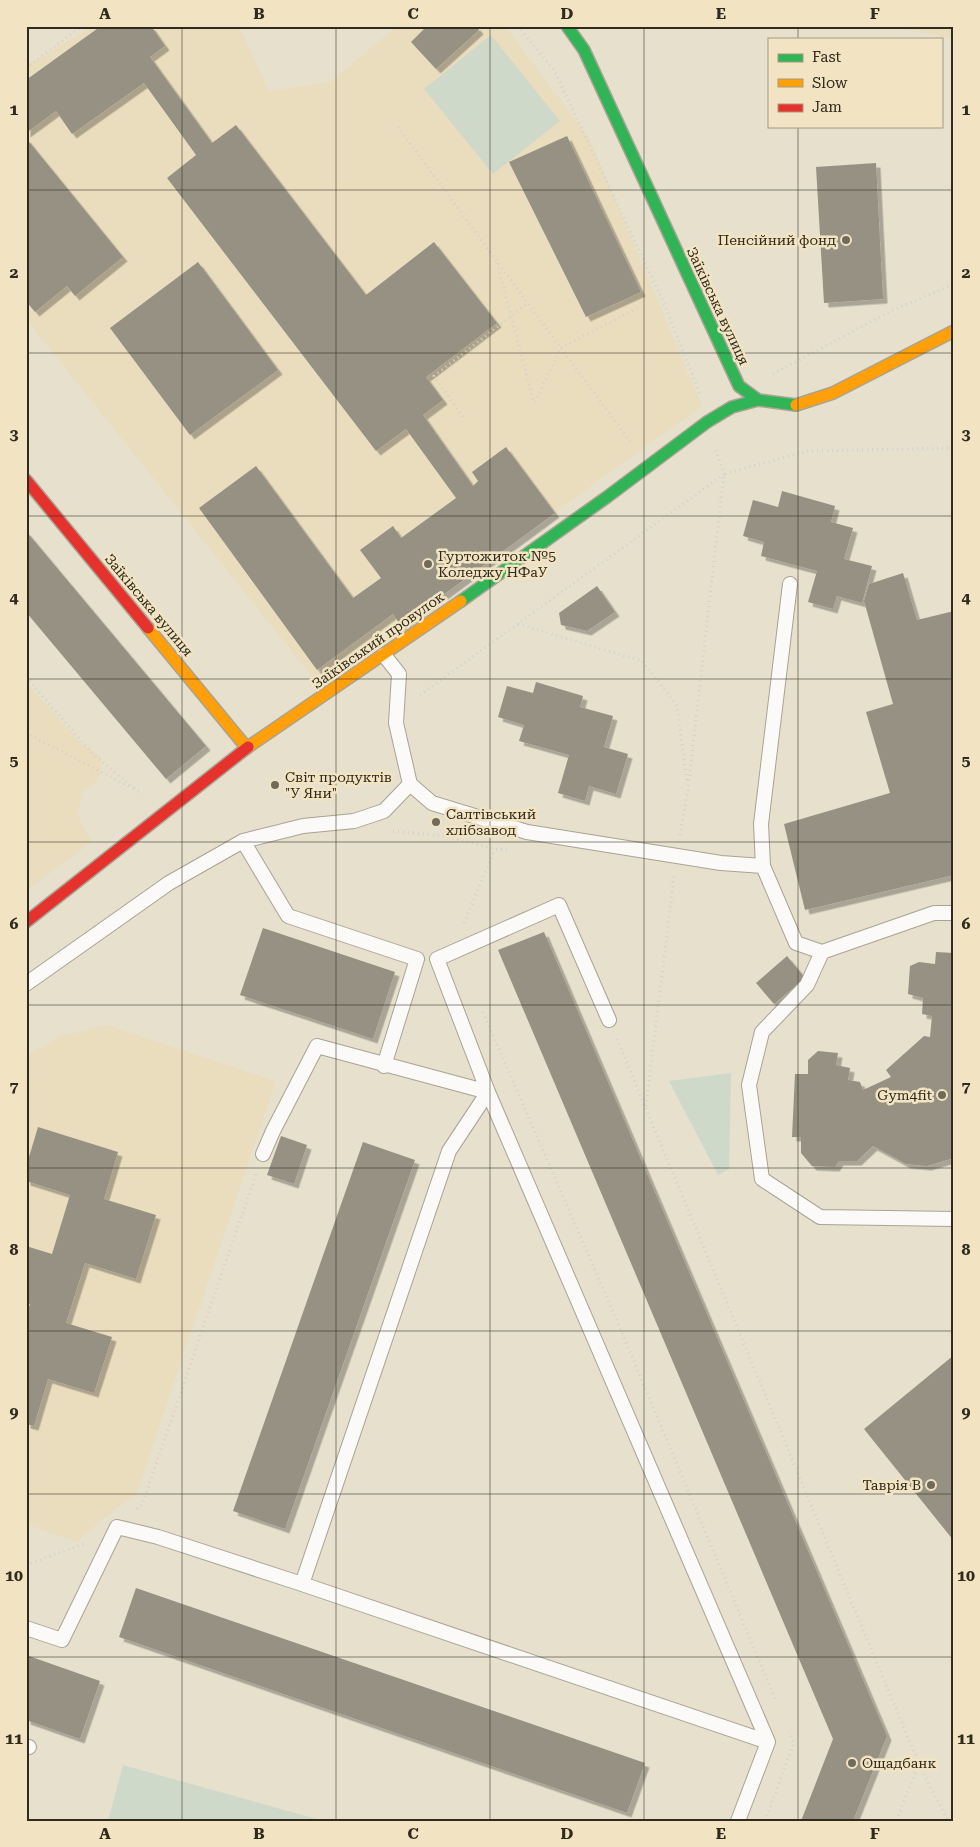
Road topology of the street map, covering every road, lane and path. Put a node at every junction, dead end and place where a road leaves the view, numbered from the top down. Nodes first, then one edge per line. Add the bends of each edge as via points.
1 (82, 26) edge
2 (518, 26) edge
3 (567, 26) edge
4 (26, 68) edge
5 (398, 127) dead end
6 (496, 260) junction
7 (528, 303) junction
8 (637, 308) dead end
9 (511, 316) junction
10 (954, 332) edge
11 (561, 348) junction
12 (702, 399) dead end
13 (758, 400) junction
14 (463, 417) dead end
15 (632, 445) dead end
16 (954, 448) edge
17 (724, 474) junction
18 (26, 480) edge
19 (790, 584) dead end
20 (517, 624) junction
21 (384, 655) junction
22 (26, 678) edge
23 (397, 712) junction
24 (26, 733) edge
25 (247, 748) junction
26 (410, 784) junction
27 (688, 789) junction
28 (142, 793) junction
29 (166, 813) junction
30 (390, 830) dead end
31 (243, 841) junction
32 (495, 850) junction
33 (514, 851) dead end
34 (677, 856) junction
35 (762, 866) junction
36 (954, 914) edge
37 (26, 922) edge
38 (456, 951) junction
39 (822, 952) junction
40 (417, 959) junction
41 (437, 959) junction
42 (26, 984) edge
43 (480, 1005) dead end
44 (609, 1020) joint
45 (384, 1066) junction
46 (488, 1092) junction
47 (646, 1106) junction
48 (263, 1154) joint
49 (954, 1219) edge
50 (117, 1527) junction
51 (26, 1565) edge
52 (302, 1584) junction
53 (26, 1628) edge
54 (778, 1706) dead end
55 (786, 1724) dead end
56 (768, 1742) junction
57 (919, 1764) junction
58 (738, 1821) edge
59 (765, 1821) edge
60 (896, 1821) edge
61 (948, 1821) edge

1 - 4 path
2 - 12 path via 555,72 663,301
3 - 13 street, Заїківська вулиця via 584,50 739,386
5 - 6 path
6 - 7 path
6 - 9 path
7 - 9 path
7 - 11 path
8 - 11 path
9 - 11 path via 534,403
9 - 14 path via 434,376
10 - 13 street, Заїківська вулиця via 832,393 793,406
11 - 15 path
13 - 21 street, Заїківський провулок via 732,406 707,422
16 - 17 path via 808,451
17 - 20 path
17 - 27 path
18 - 25 street, Заїківська вулиця
19 - 35 lane via 761,824
20 - 23 path
20 - 27 path via 642,661 676,706
21 - 23 lane via 399,674
21 - 25 street, Заїківський провулок
22 - 28 path via 93,754
23 - 26 lane via 396,723
24 - 28 path
25 - 29 street, Заїківський провулок
26 - 31 lane via 384,811 354,821 303,826
26 - 34 lane via 432,803 527,832
27 - 34 path
28 - 29 path
29 - 37 street, Заїківський провулок
30 - 32 path via 444,836
31 - 40 lane via 288,916
31 - 42 lane via 169,883
32 - 33 path
32 - 38 path via 457,940
34 - 35 lane
34 - 47 path
35 - 39 lane via 796,943
36 - 39 lane via 934,913
38 - 41 lane
38 - 44 lane via 559,905
39 - 49 lane via 808,985 762,1032 749,1085 762,1179 820,1218
40 - 41 lane
40 - 45 lane
41 - 46 lane
43 - 54 path
44 - 47 path
45 - 46 lane
45 - 48 lane via 317,1046
46 - 52 lane via 449,1151
46 - 56 lane
47 - 57 path
48 - 50 path via 142,1505
50 - 51 path via 89,1542
50 - 52 lane via 158,1537
50 - 53 lane via 62,1640
52 - 56 lane
55 - 59 path via 794,1743
56 - 58 lane
57 - 60 path
57 - 61 path

